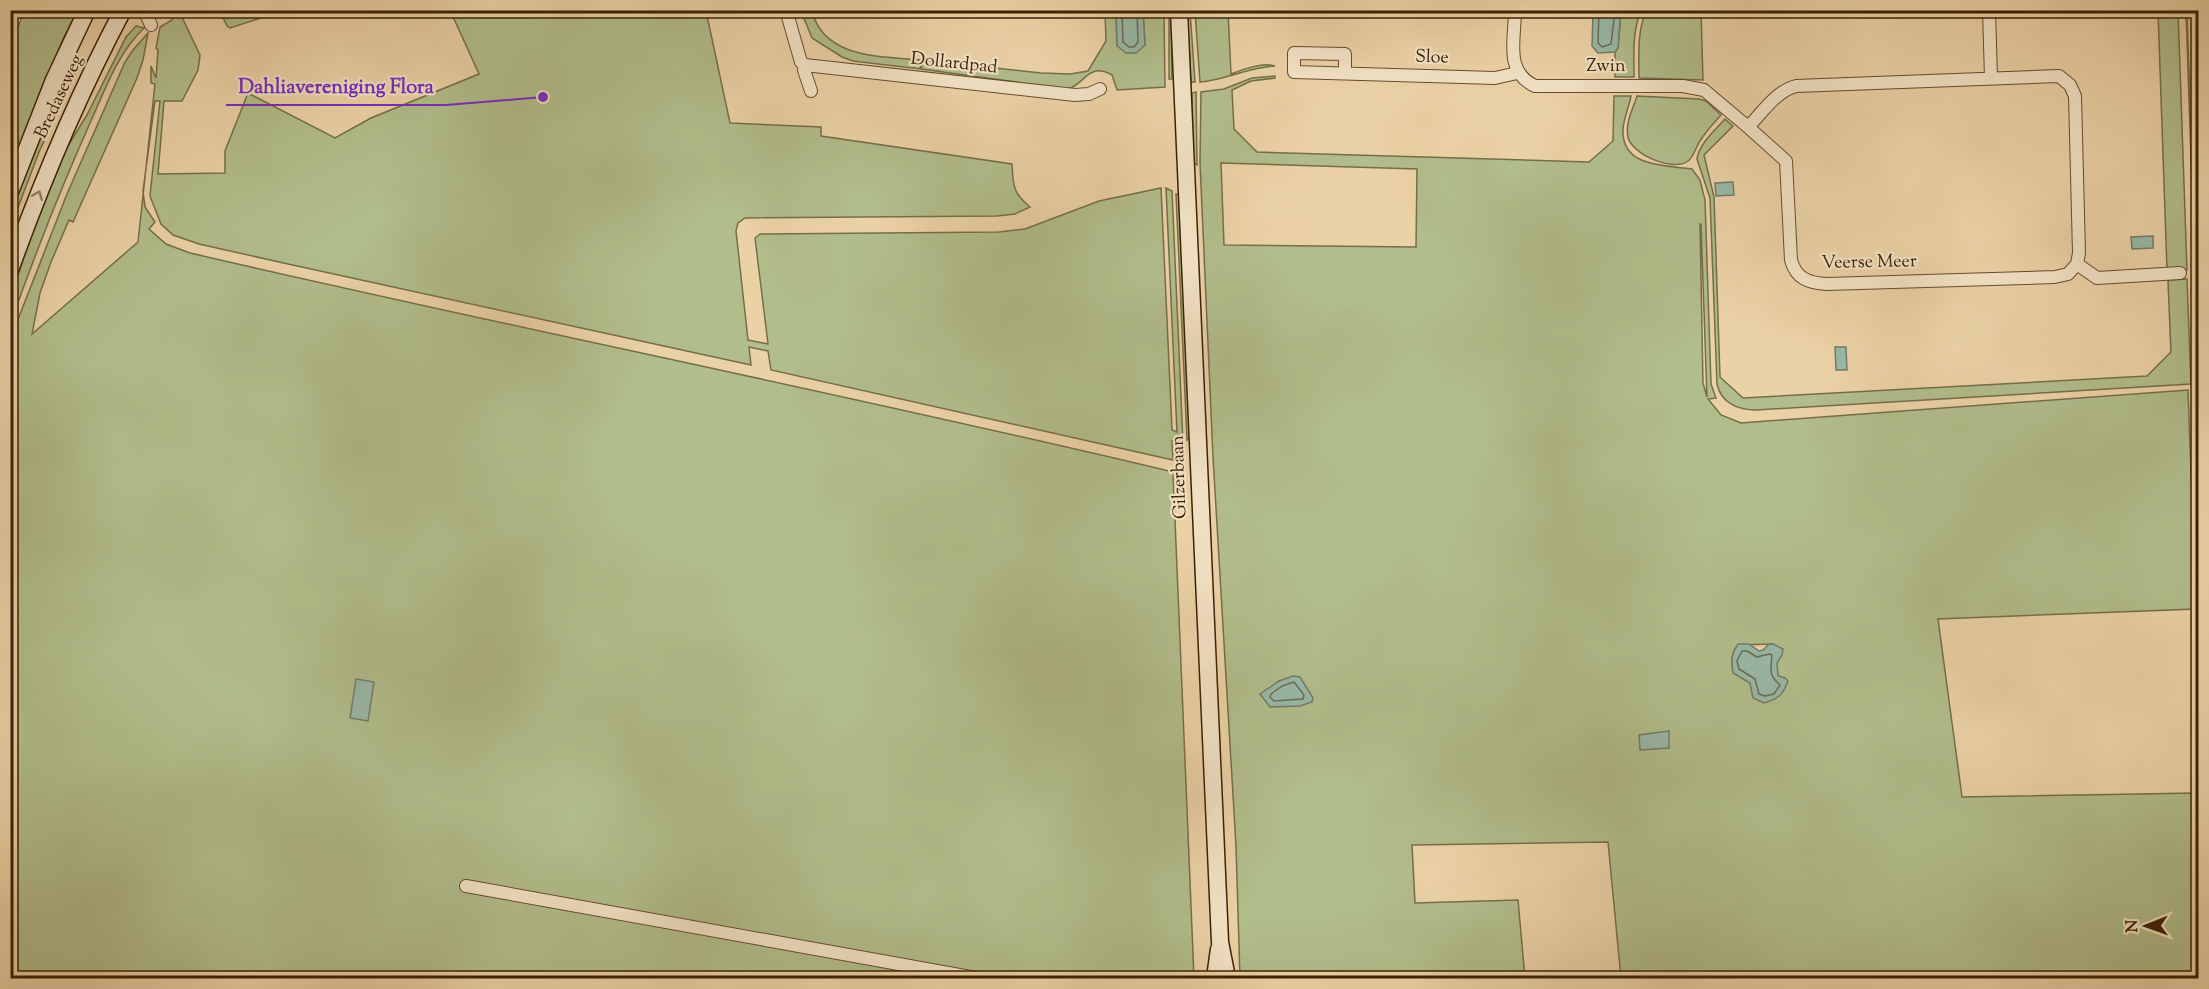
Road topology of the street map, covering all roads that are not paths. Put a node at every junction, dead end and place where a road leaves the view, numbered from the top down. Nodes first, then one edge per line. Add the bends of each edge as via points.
1 (17, 10) edge
2 (87, 10) edge
3 (123, 10) edge
4 (144, 10) edge
5 (786, 10) edge
6 (1179, 10) edge
7 (1515, 10) edge
8 (1989, 10) edge
9 (151, 25) dead end
10 (10, 32) edge
11 (805, 65) junction
12 (1345, 73) dead end
13 (1517, 73) junction
14 (1991, 78) junction
15 (1100, 89) dead end
16 (811, 91) dead end
17 (1748, 127) junction
18 (10, 192) edge
19 (2077, 264) junction
20 (10, 270) edge
21 (2180, 273) dead end
22 (466, 886) dead end
23 (1220, 942) junction
24 (976, 978) edge
25 (1215, 978) edge
26 (1227, 978) edge

1 - 10 street
2 - 18 street, Bredaseweg via 54,80
20 -> 3 street, Bredaseweg via 71,118
4 - 9 street
5 - 11 street
6 - 23 street, Gilzerbaan
7 - 13 street
8 - 14 street
11 - 15 street, Dollardpad via 1074,95
11 - 16 street
12 - 13 street, Sloe via 1495,78
13 - 17 street, Zwin via 1535,86 1673,86 1704,90
14 - 17 street via 1796,86 1780,93
14 - 19 street via 2054,75 2074,90
17 - 19 street, Veerse Meer via 1786,161 1791,260 1796,273 1805,280 1827,284 2055,277 2068,274
19 - 21 street via 2097,278
22 - 24 street
23 - 25 street, Gilzerbaan
23 - 26 street, Gilzerbaan

